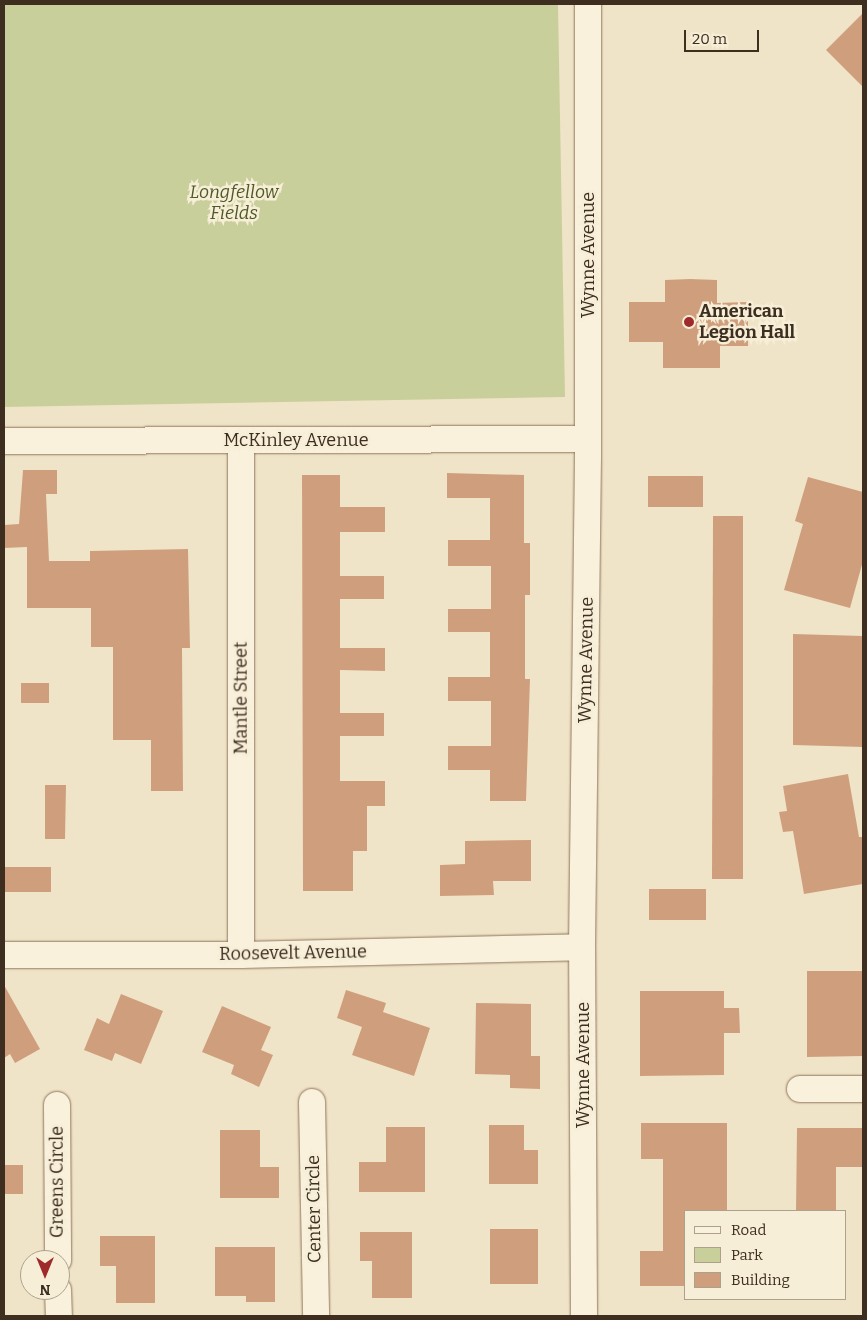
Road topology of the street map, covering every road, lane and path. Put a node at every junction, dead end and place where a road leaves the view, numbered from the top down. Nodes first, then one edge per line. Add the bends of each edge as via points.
1 (588, 4) edge
2 (588, 439) junction
3 (4, 441) edge
4 (240, 441) junction
5 (582, 948) junction
6 (4, 954) edge
7 (241, 954) junction
8 (800, 1089) dead end
9 (863, 1089) edge
10 (312, 1102) dead end
11 (57, 1105) dead end
12 (58, 1250) edge
13 (58, 1300) edge
14 (59, 1316) edge
15 (316, 1316) edge
16 (584, 1316) edge

1 - 2 street, Wynne Avenue
2 - 4 street, McKinley Avenue
2 - 5 street, Wynne Avenue
3 - 4 street, McKinley Avenue
4 - 7 street, Mantle Street
5 - 7 street, Roosevelt Avenue
5 - 16 street, Wynne Avenue
6 - 7 street, Roosevelt Avenue
8 - 9 street
10 - 15 street, Center Circle
11 - 12 street, Greens Circle
13 - 14 street

